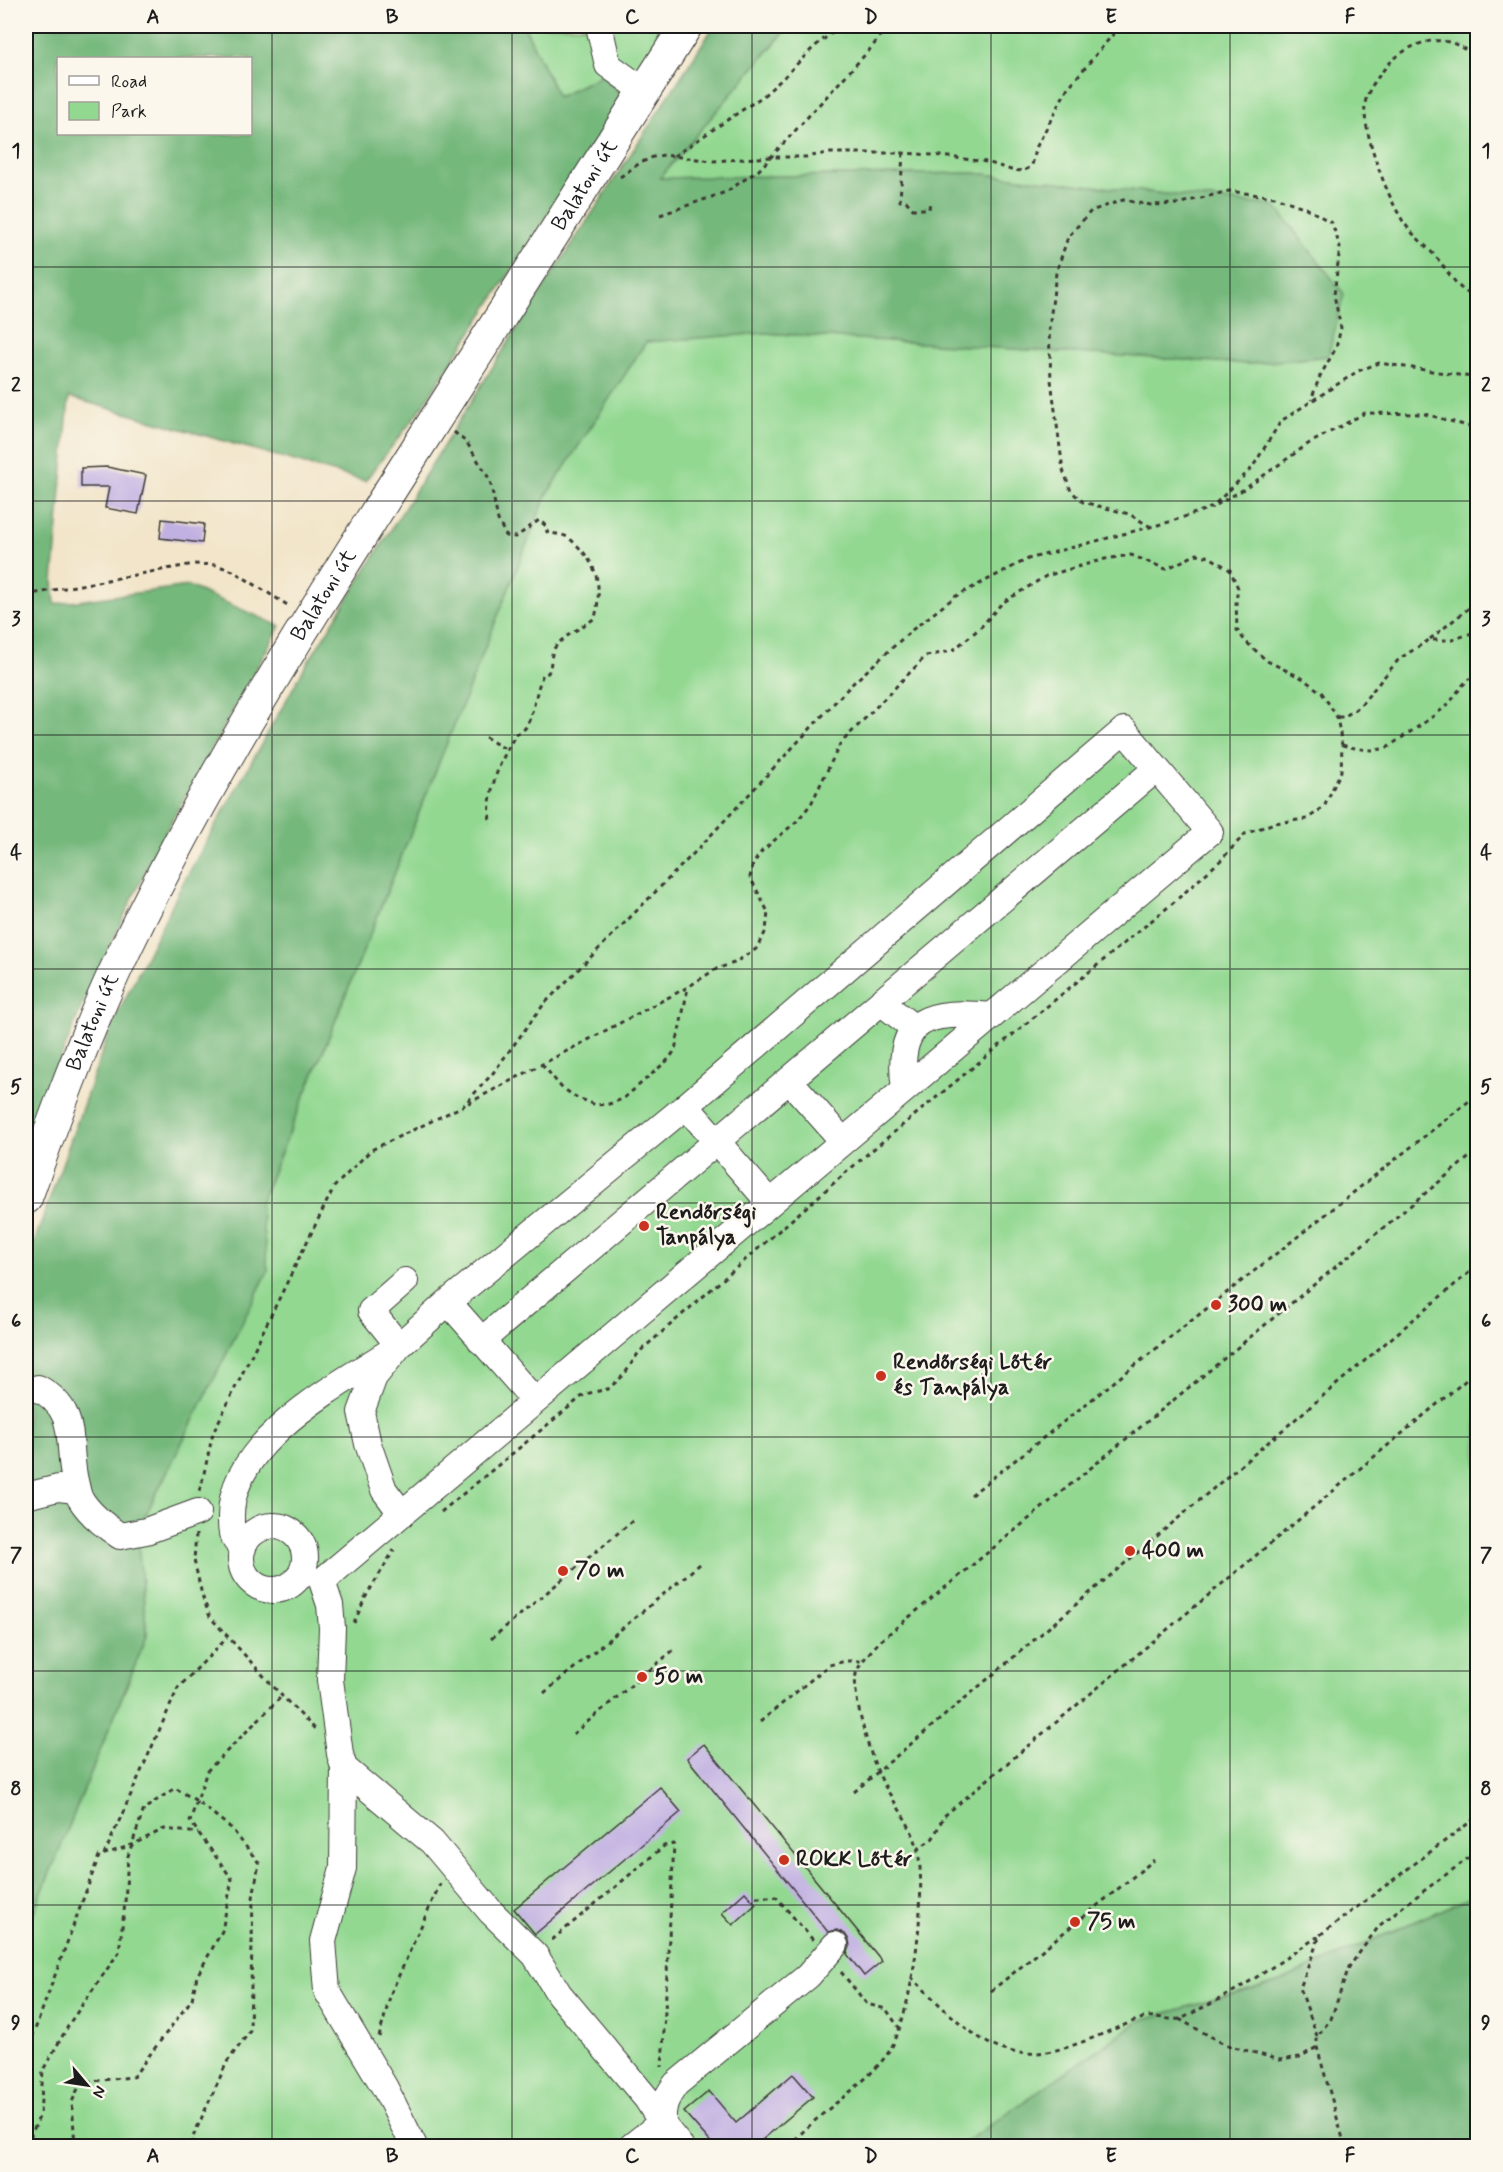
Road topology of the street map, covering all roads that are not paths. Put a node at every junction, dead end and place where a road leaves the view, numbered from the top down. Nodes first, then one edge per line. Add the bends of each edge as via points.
1 (599, 26) edge
2 (686, 26) edge
3 (644, 91) junction
4 (1156, 769) junction
5 (881, 1002) junction
6 (992, 1016) junction
7 (915, 1028) junction
8 (789, 1080) junction
9 (905, 1089) junction
10 (686, 1106) junction
11 (717, 1141) junction
12 (843, 1141) junction
13 (26, 1198) edge
14 (770, 1203) junction
15 (405, 1281) dead end
16 (448, 1302) junction
17 (481, 1341) junction
18 (399, 1346) junction
19 (38, 1388) dead end
20 (535, 1401) junction
21 (77, 1490) junction
22 (26, 1496) edge
23 (198, 1512) road end
24 (402, 1514) junction
25 (243, 1548) junction
26 (313, 1576) junction
27 (342, 1761) junction
28 (835, 1945) dead end
29 (663, 2118) junction
30 (414, 2146) edge
31 (632, 2146) edge
32 (680, 2146) edge

1 - 3 street via 608,65
2 - 3 main road, Balatoni út
3 - 13 main road, Balatoni út via 232,744 140,919 91,1027
4 - 5 street
4 - 6 street via 1210,832
4 - 10 street via 1124,730
5 - 7 street
5 - 8 street
6 - 7 street via 957,1012 932,1016
6 - 9 street
7 - 9 street via 904,1047
8 - 11 street
8 - 12 street
9 - 12 street
10 - 11 street
10 - 16 street
11 - 14 street
11 - 17 street
12 - 14 street
14 - 20 street
15 - 18 street via 371,1311
16 - 17 street
16 - 18 street
17 - 20 street
18 - 24 street via 374,1377 362,1412 384,1491
18 - 25 street via 278,1428 250,1459 238,1480 231,1508 233,1540
19 - 21 street via 55,1398 71,1428 72,1473
20 - 24 street
21 - 22 street via 58,1488
21 - 23 street via 96,1517 120,1536 146,1532
24 - 26 street
25 - 26 street via 243,1572 252,1583 266,1590 280,1590
25 - 26 street via 253,1532 266,1526 281,1526 294,1532 303,1544
26 - 27 street via 330,1605 330,1680
27 - 29 street via 432,1842 491,1912 535,1955 559,1994
27 - 30 street via 343,1868 323,1941 327,1991 385,2088
28 - 29 street via 808,1976 676,2084 666,2098
29 - 31 street
29 - 32 street

